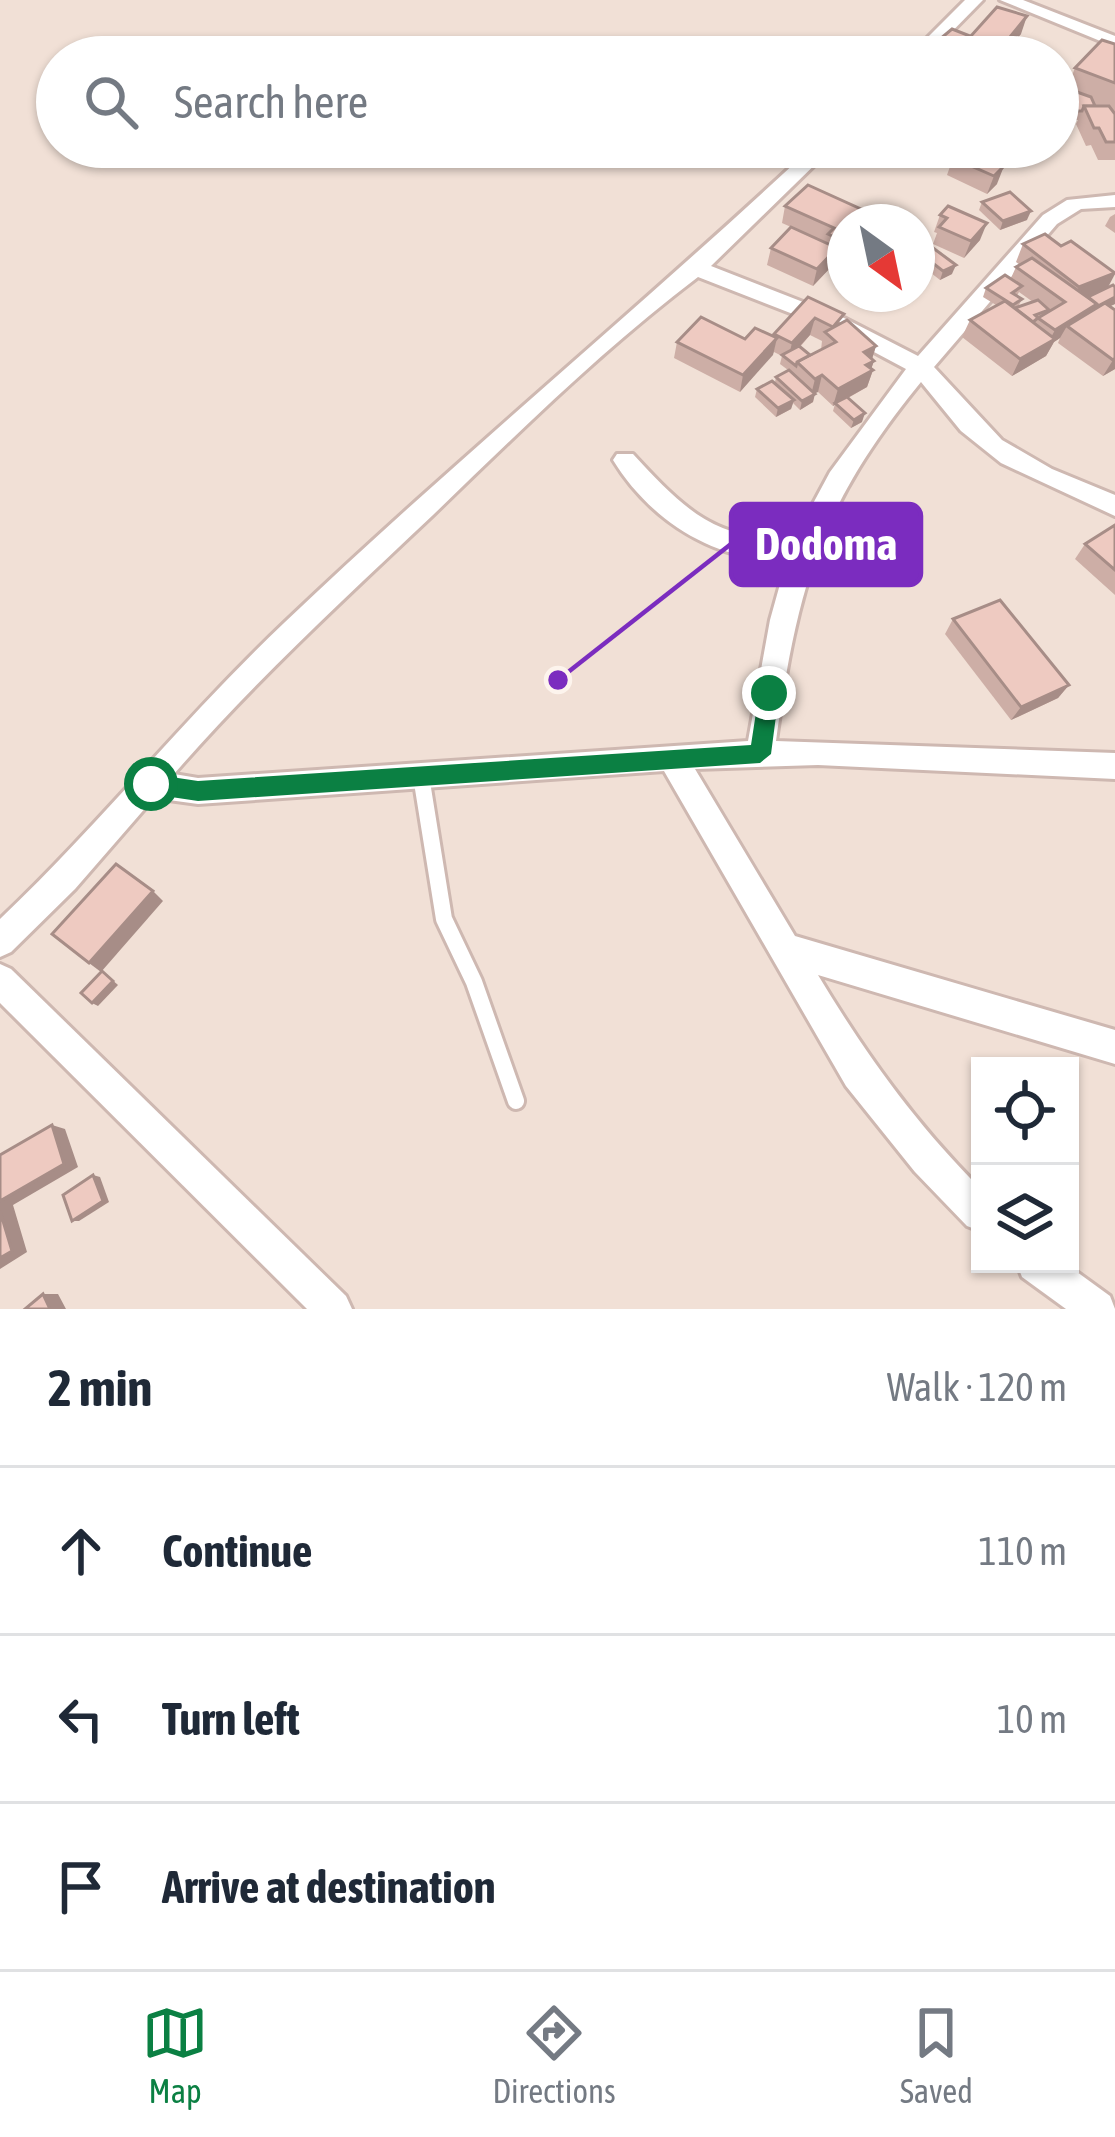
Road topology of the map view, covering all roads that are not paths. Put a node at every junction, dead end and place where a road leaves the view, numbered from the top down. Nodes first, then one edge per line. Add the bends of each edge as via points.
1 (975, 0) edge
2 (1008, 0) edge
3 (938, 36) edge
4 (1115, 42) edge
5 (801, 168) edge
6 (1115, 201) edge
7 (696, 268) junction
8 (921, 368) junction
9 (625, 460) dead end
10 (1115, 506) edge
11 (803, 547) junction
12 (760, 754) junction
13 (672, 757) junction
14 (1115, 766) edge
15 (421, 776) junction
16 (151, 784) junction
17 (0, 941) edge
18 (784, 949) junction
19 (0, 980) edge
20 (1115, 1046) edge
21 (516, 1101) dead end
22 (971, 1205) edge
23 (1047, 1273) edge
24 (332, 1309) edge
25 (1097, 1309) edge

1 - 3 street
2 - 4 street
5 - 7 street
6 - 8 street via 1064,208
7 - 8 street via 850,328
7 - 16 street via 401,528 202,722
8 - 10 street via 1019,467
8 - 11 street via 841,478
9 - 11 street via 707,538 740,549
11 - 12 street
12 - 13 street
12 - 14 street
13 - 15 street
13 - 18 street
15 - 16 street via 198,791
15 - 21 lane via 444,919
16 - 17 street
18 - 20 street
18 - 22 street via 858,1074
19 - 24 street
23 - 25 street

